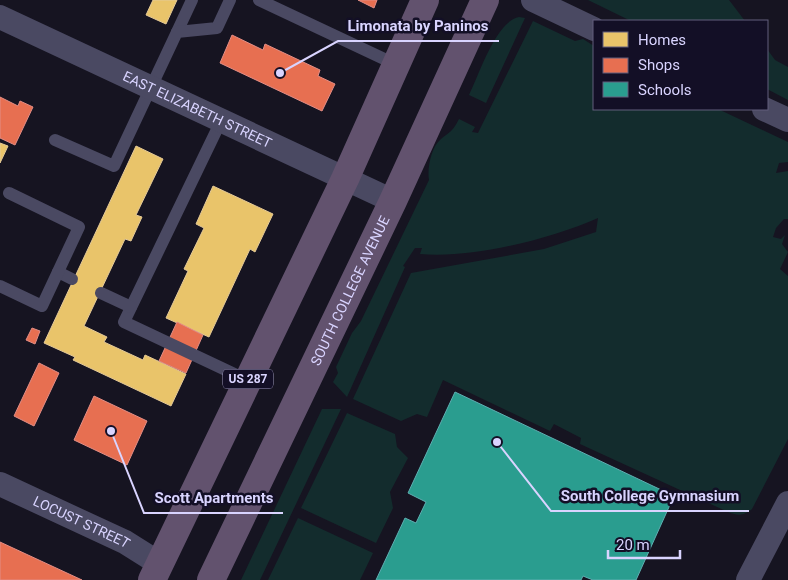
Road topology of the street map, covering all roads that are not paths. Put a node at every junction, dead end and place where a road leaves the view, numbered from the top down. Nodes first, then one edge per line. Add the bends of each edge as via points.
1 (192, 0) edge
2 (230, 0) edge
3 (259, 0) edge
4 (425, 0) edge
5 (485, 0) edge
6 (533, 0) edge
7 (0, 17) edge
8 (593, 29) edge
9 (177, 32) junction
10 (397, 65) junction
11 (151, 88) junction
12 (766, 110) edge
13 (788, 120) edge
14 (221, 121) junction
15 (55, 140) dead end
16 (344, 179) junction
17 (9, 193) dead end
18 (393, 201) junction
19 (58, 272) junction
20 (72, 279) dead end
21 (0, 286) edge
22 (101, 293) dead end
23 (131, 307) junction
24 (248, 380) junction
25 (0, 484) edge
26 (788, 503) edge
27 (159, 575) edge
28 (211, 580) edge
29 (748, 580) edge

1 - 9 lane
2 - 9 lane via 217,28
3 - 10 lane
4 - 10 highway, US 287
5 - 18 highway, SOUTH COLLEGE AVENUE
6 - 8 street
7 - 11 street, EAST ELIZABETH STREET
9 - 11 lane
10 - 16 highway, US 287
11 - 14 street, EAST ELIZABETH STREET
11 - 15 lane via 114,166
12 - 13 street
14 - 16 street, EAST ELIZABETH STREET
14 - 23 lane
16 - 18 street, EAST ELIZABETH STREET
16 - 24 highway, US 287
17 - 19 lane via 79,227
18 - 28 highway, SOUTH COLLEGE AVENUE
19 - 20 lane
19 - 21 lane via 42,306
22 - 23 lane
23 - 24 lane via 124,322
24 - 27 highway, US 287
25 - 27 street, LOCUST STREET via 125,542
26 - 29 street

